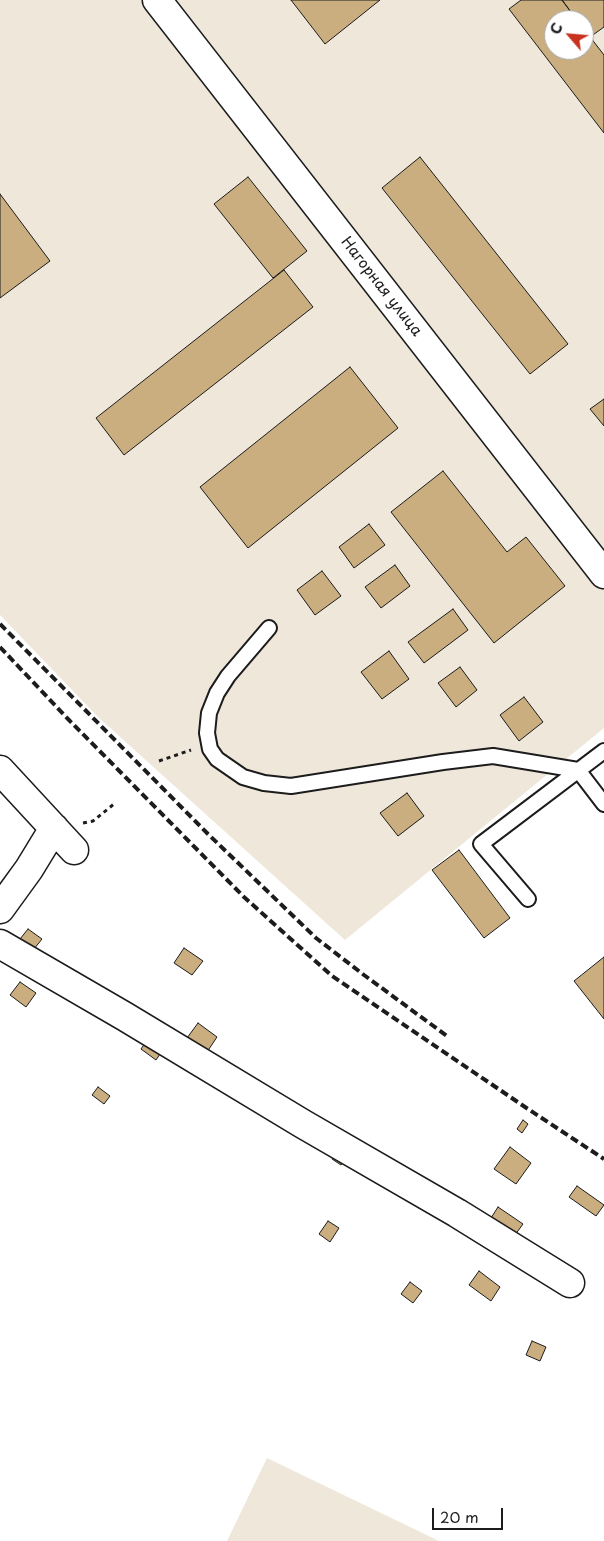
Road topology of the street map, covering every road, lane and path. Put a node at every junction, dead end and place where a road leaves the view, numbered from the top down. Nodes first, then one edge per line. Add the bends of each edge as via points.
1 (157, 0) edge
2 (604, 574) edge
3 (269, 628) dead end
4 (209, 744) junction
5 (604, 751) edge
6 (159, 761) dead end
7 (0, 770) edge
8 (578, 770) junction
9 (114, 804) dead end
10 (604, 804) edge
11 (54, 828) junction
12 (74, 850) dead end
13 (528, 899) dead end
14 (0, 909) edge
15 (0, 944) edge
16 (570, 1283) dead end

1 - 2 street, Нагорная улица
3 - 4 lane via 217,693 209,713
4 - 6 path
4 - 8 lane via 216,759 243,777 291,786 493,756
5 - 8 lane
7 - 11 street
8 - 10 lane
8 - 13 lane via 481,844
9 - 11 path via 93,821
11 - 12 street
11 - 14 street
15 - 16 street

